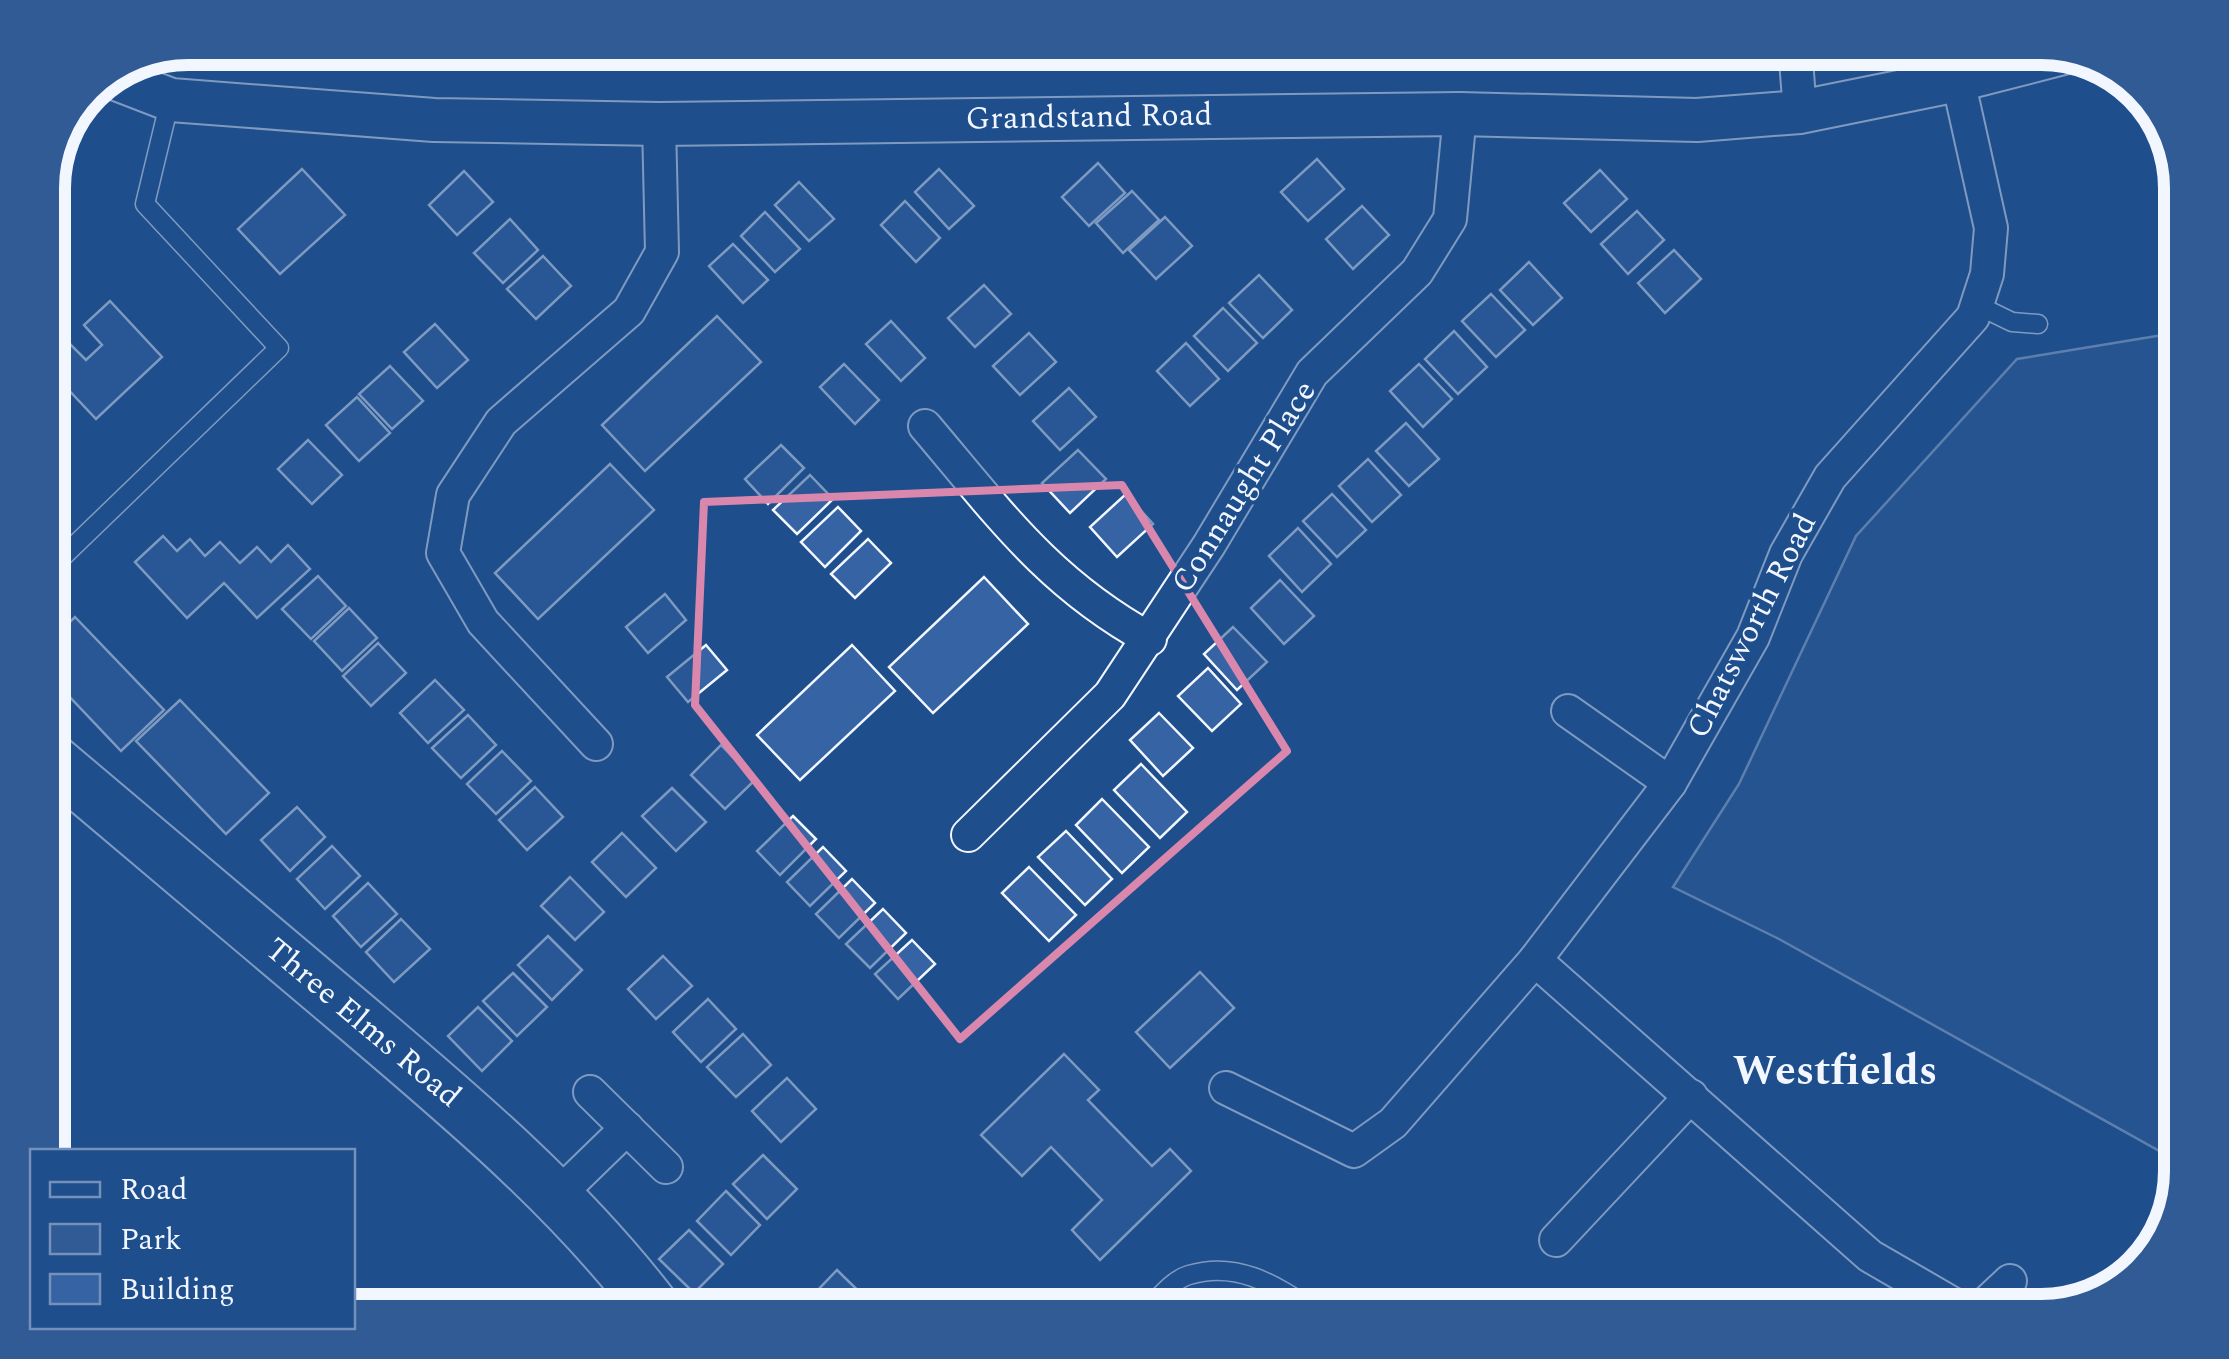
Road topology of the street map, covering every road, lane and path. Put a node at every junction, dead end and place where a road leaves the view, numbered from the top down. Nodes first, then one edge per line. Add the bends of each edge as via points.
1 (1797, 65) edge
2 (2016, 65) edge
3 (1958, 80) junction
4 (126, 83) edge
5 (170, 100) junction
6 (1800, 112) junction
7 (1460, 114) junction
8 (659, 124) junction
9 (1977, 305) junction
10 (2038, 324) dead end
11 (925, 426) dead end
12 (65, 555) edge
13 (1150, 639) junction
14 (1568, 711) dead end
15 (596, 744) dead end
16 (65, 771) edge
17 (1670, 782) junction
18 (968, 834) dead end
19 (1535, 960) junction
20 (1226, 1088) dead end
21 (590, 1092) dead end
22 (1691, 1096) junction
23 (627, 1128) junction
24 (666, 1168) dead end
25 (556, 1196) junction
26 (1556, 1240) dead end
27 (2010, 1281) dead end
28 (643, 1294) edge
29 (1166, 1294) edge
30 (1290, 1294) edge
31 (1935, 1294) edge
32 (1997, 1294) edge

1 - 6 street
2 - 3 street, Grandstand Road
3 - 6 street, Grandstand Road
3 - 9 street, Chatsworth Road via 1991,228
4 - 5 street, Grandstand Road
5 - 8 street, Grandstand Road via 434,120
5 - 12 lane via 145,204 279,348
6 - 7 street, Grandstand Road via 1697,120
7 - 8 street, Grandstand Road
7 - 13 street, Connaught Place via 1450,219 1417,272 1312,374
8 - 15 street via 662,252 629,311 501,422 453,495 444,553 482,622
9 - 10 lane via 2012,322
9 - 17 street, Chatsworth Road via 1830,477 1786,554 1753,637
11 - 13 street via 1038,558 1106,615
13 - 18 street, Connaught Place via 1110,695
14 - 17 street
16 - 25 main road, Three Elms Road
17 - 19 street, Chatsworth Road
19 - 20 street, Chatsworth Road via 1392,1124 1354,1150
19 - 22 street
21 - 23 street
22 - 26 street
22 - 31 street via 1870,1256
23 - 24 street
23 - 25 street
25 - 28 main road, Three Elms Road
27 - 32 street
29 - 30 lane via 1187,1275 1230,1271

